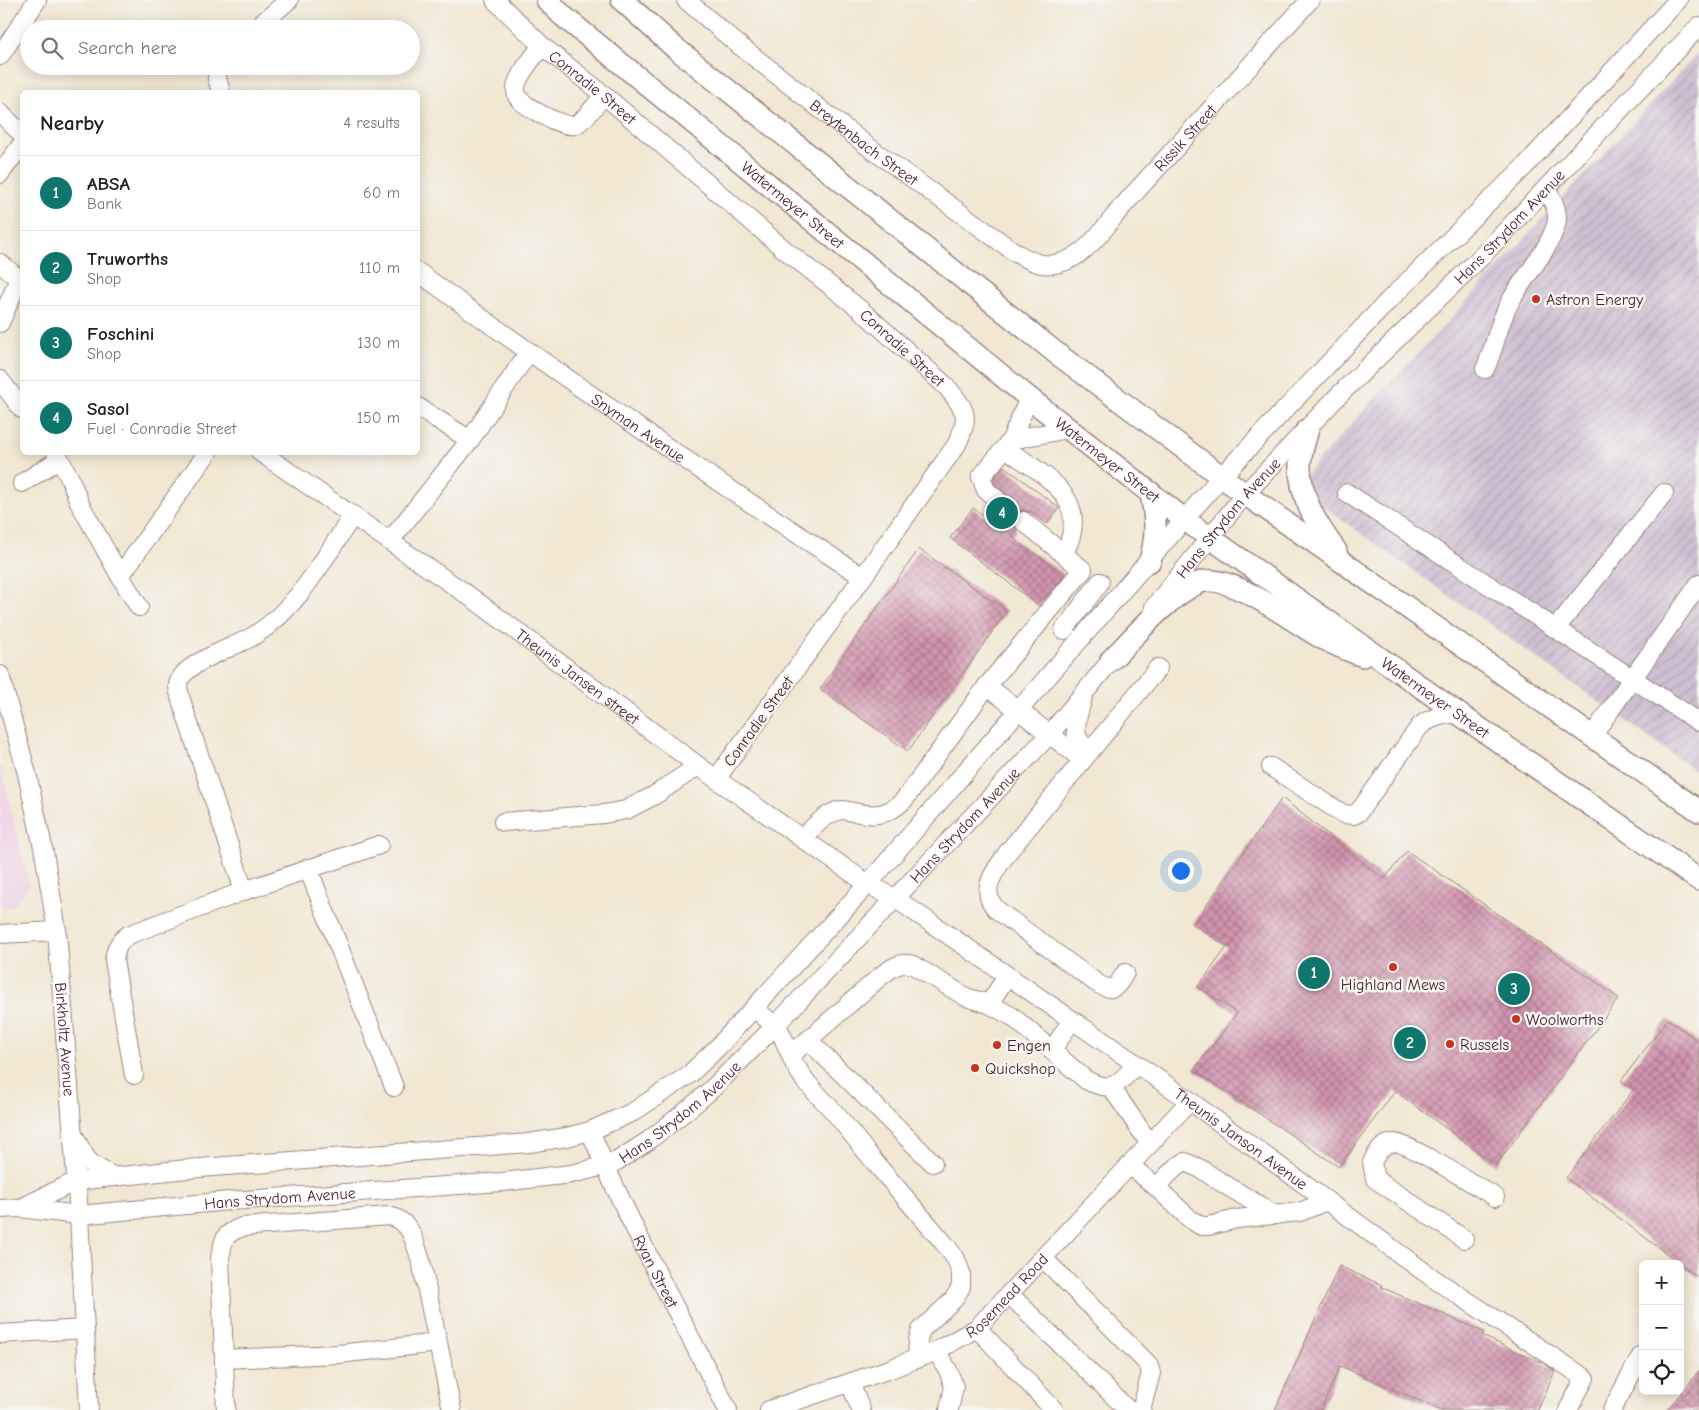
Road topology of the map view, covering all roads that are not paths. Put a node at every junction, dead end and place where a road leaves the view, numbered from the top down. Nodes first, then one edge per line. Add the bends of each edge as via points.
1 (37, 0) edge
2 (289, 0) edge
3 (495, 0) edge
4 (547, 0) edge
5 (622, 0) edge
6 (686, 0) edge
7 (1310, 0) edge
8 (1678, 0) edge
9 (24, 20) edge
10 (266, 20) edge
11 (20, 26) edge
12 (1699, 26) edge
13 (542, 46) junction
14 (0, 56) edge
15 (217, 75) edge
16 (220, 90) edge
17 (604, 95) junction
18 (0, 113) edge
19 (20, 132) edge
20 (20, 147) edge
21 (0, 174) edge
22 (1547, 189) junction
23 (0, 263) edge
24 (1054, 265) joint
25 (420, 273) edge
26 (20, 280) edge
27 (20, 283) edge
28 (0, 323) edge
29 (528, 353) junction
30 (1485, 369) dead end
31 (0, 380) edge
32 (1029, 398) junction
33 (20, 406) edge
34 (420, 408) edge
35 (1308, 428) junction
36 (1068, 429) junction
37 (470, 440) junction
38 (1008, 444) junction
39 (206, 455) edge
40 (264, 455) edge
41 (58, 456) edge
42 (1221, 477) junction
43 (22, 483) dead end
44 (1151, 493) junction
45 (1664, 493) dead end
46 (1245, 494) junction
47 (1348, 494) dead end
48 (1000, 502) tunnel mouth
49 (353, 515) junction
50 (1185, 520) junction
51 (1023, 521) tunnel mouth
52 (1211, 538) junction
53 (390, 541) junction
54 (1064, 553) junction
55 (1150, 561) junction
56 (1346, 564) junction
57 (1083, 570) junction
58 (120, 576) junction
59 (863, 577) junction
60 (1100, 582) junction
61 (1699, 584) edge
62 (1119, 596) junction
63 (139, 607) dead end
64 (1047, 614) junction
65 (1556, 628) junction
66 (1064, 630) junction
67 (1079, 643) junction
68 (1111, 660) junction
69 (1158, 668) dead end
70 (1400, 672) junction
71 (0, 675) edge
72 (1633, 678) junction
73 (987, 686) junction
74 (1085, 692) junction
75 (1019, 712) junction
76 (1459, 714) junction
77 (1699, 722) edge
78 (1049, 735) junction
79 (1592, 736) junction
80 (1087, 755) junction
81 (698, 766) junction
82 (1271, 767) dead end
83 (716, 779) junction
84 (1699, 811) edge
85 (503, 822) dead end
86 (802, 838) junction
87 (378, 845) dead end
88 (308, 868) junction
89 (1699, 880) edge
90 (868, 884) junction
91 (244, 891) junction
92 (896, 899) junction
93 (57, 931) junction
94 (0, 934) edge
95 (1125, 973) dead end
96 (1007, 976) junction
97 (989, 1004) junction
98 (754, 1008) junction
99 (1072, 1020) junction
100 (775, 1026) junction
101 (808, 1040) junction
102 (1052, 1050) junction
103 (791, 1055) junction
104 (1136, 1064) junction
105 (134, 1075) dead end
106 (394, 1087) dead end
107 (1111, 1088) junction
108 (1190, 1101) junction
109 (590, 1131) junction
110 (73, 1132) junction
111 (1150, 1144) junction
112 (933, 1163) dead end
113 (1130, 1165) junction
114 (604, 1166) junction
115 (115, 1177) junction
116 (76, 1181) junction
117 (1156, 1187) junction
118 (1495, 1196) dead end
119 (1327, 1201) junction
120 (20, 1208) junction
121 (0, 1209) edge
122 (79, 1215) junction
123 (1275, 1215) junction
124 (1464, 1239) dead end
125 (1043, 1258) junction
126 (1009, 1294) junction
127 (977, 1328) junction
128 (85, 1329) junction
129 (0, 1334) edge
130 (438, 1343) junction
131 (936, 1351) junction
132 (224, 1359) junction
133 (917, 1359) junction
134 (1639, 1360) edge
135 (850, 1383) junction
136 (89, 1410) edge
137 (226, 1410) edge
138 (452, 1410) edge
139 (728, 1410) edge
140 (769, 1410) edge
141 (861, 1410) edge
142 (949, 1410) edge
143 (1054, 1410) edge
144 (1128, 1410) edge
145 (1141, 1410) edge
146 (1568, 1410) edge
147 (1612, 1410) edge

1 - 9 street
2 - 10 street
3 - 13 street, Conradie Street
4 - 32 main road, Watermeyer Street
5 - 42 main road via 674,47 1056,353
6 - 24 street, Breytenbach Street via 870,148 1016,253 1039,264
7 - 24 street, Rissik Street via 1096,238 1070,260
8 - 42 street, Hans Strydom Avenue via 1525,166 1388,301
11 - 14 street
12 - 22 street, Hans Strydom Avenue
13 - 17 street, Conradie Street
13 - 17 street via 516,85 521,101 547,117 574,125
15 - 16 street
17 - 59 street, Conradie Street via 860,310 947,387 965,413 965,425 957,444
18 - 19 street
20 - 21 street
22 - 30 street via 1557,213 1556,224 1503,316
22 - 35 street, Hans Strydom Avenue
23 - 26 street
25 - 29 street, Snyman Avenue
27 - 28 street
29 - 37 street
29 - 59 street, Snyman Avenue
31 - 33 street
32 - 36 main road, Watermeyer Street
32 - 38 street
34 - 37 street
35 - 46 street, Hans Strydom Avenue
35 - 56 main road via 1300,462 1302,484 1318,526
36 - 38 street
36 - 44 main road, Watermeyer Street
37 - 53 street
38 - 48 street via 981,477 986,490
38 - 54 street via 1059,488 1067,499 1072,512 1073,531
39 - 58 street
40 - 49 street, Theunis Jansen street
41 - 43 street
41 - 58 street
42 - 46 main road
42 - 50 street, Hans Strydom Avenue
44 - 50 main road, Watermeyer Street
44 - 55 main road via 1156,525
45 - 65 street
46 - 52 street, Hans Strydom Avenue
46 - 56 main road
47 - 65 street
49 - 53 street, Theunis Jansen street
49 - 91 street via 306,587 285,611 246,641 196,664 184,674 178,685
50 - 52 main road, Watermeyer Street
50 - 55 street, Hans Strydom Avenue
51 - 54 street
52 - 68 street, Hans Strydom Avenue
52 - 70 main road, Watermeyer Street
53 - 81 street, Theunis Jansen street
54 - 57 street
55 - 62 street, Hans Strydom Avenue
56 - 79 main road
57 - 60 street
57 - 64 street
58 - 63 street
59 - 83 street, Conradie Street
60 - 62 street
60 - 66 street
61 - 72 street
62 - 67 street, Hans Strydom Avenue
64 - 66 street
64 - 73 street
65 - 72 street
66 - 67 street
67 - 75 street, Hans Strydom Avenue
68 - 70 main road via 1180,594 1203,581 1214,581 1229,584 1326,640
68 - 74 street, Hans Strydom Avenue
69 - 80 street
70 - 76 main road, Watermeyer Street
71 - 93 street, Birkholtz Avenue via 33,800
72 - 77 street
72 - 79 street
73 - 75 street
73 - 86 street via 895,810 881,814 843,810 831,814
74 - 78 street, Hans Strydom Avenue
74 - 80 street via 1076,731
75 - 78 street
75 - 90 street, Hans Strydom Avenue
76 - 82 street via 1429,719 1420,726 1361,810 1354,815 1343,814
76 - 89 main road, Watermeyer Street
78 - 80 street
78 - 92 street, Hans Strydom Avenue
79 - 84 main road
80 - 95 street via 1008,852 991,878 989,897 997,910 1108,989 1114,988
81 - 83 street, Theunis Jansen street
81 - 85 street via 626,810
83 - 86 street, Theunis Jansen street
86 - 90 street, Theunis Jansen street
87 - 88 street
88 - 91 street
88 - 106 street
90 - 92 street, Theunis Jansen street
90 - 98 street, Hans Strydom Avenue
91 - 105 street via 128,935 116,949 114,960
92 - 96 street, Theunis Janson Avenue
92 - 100 street, Hans Strydom Avenue
93 - 94 street
93 - 110 street, Birkholtz Avenue
96 - 97 street
96 - 99 street, Theunis Janson Avenue
97 - 101 street via 966,997 913,965 899,964
97 - 102 street via 1013,1017
98 - 100 street
98 - 109 street, Hans Strydom Avenue via 690,1074 633,1112
99 - 102 street
99 - 104 street, Theunis Janson Avenue
100 - 103 street
100 - 114 street, Hans Strydom Avenue via 691,1107 648,1141
101 - 103 street
101 - 112 street
102 - 107 street via 1086,1080 1098,1087
103 - 133 street via 805,1081 956,1260 961,1273 961,1287 921,1330
104 - 107 street
104 - 108 street, Theunis Janson Avenue
107 - 111 street
108 - 111 street, Rosemead Road
108 - 119 street, Theunis Janson Avenue
109 - 114 street, Ryan Street
109 - 115 street, Hans Strydom Avenue via 529,1143
110 - 115 street via 85,1159
110 - 116 street, Birkholtz Avenue
111 - 113 street, Rosemead Road
113 - 117 street
113 - 125 street, Rosemead Road
114 - 122 street, Hans Strydom Avenue via 572,1174 502,1182
114 - 139 street, Ryan Street
115 - 116 street, Hans Strydom Avenue
116 - 120 street, Hans Strydom Avenue
116 - 122 street, Birkholtz Avenue
117 - 123 street via 1201,1226
117 - 123 street via 1185,1162
118 - 124 street via 1399,1143 1386,1145 1376,1155 1372,1162 1374,1179
119 - 123 street via 1300,1212
119 - 146 street, Theunis Janson Avenue via 1434,1279 1585,1378
120 - 121 street, Hans Strydom Avenue
120 - 122 street, Hans Strydom Avenue
122 - 128 street, Birkholtz Avenue
125 - 126 street, Rosemead Road
125 - 145 street via 1148,1364 1151,1373
126 - 127 street, Rosemead Road
126 - 144 street
127 - 131 street, Rosemead Road
127 - 143 street
128 - 129 street
128 - 136 street, Birkholtz Avenue
130 - 132 street via 338,1354
130 - 132 street via 420,1261 407,1225 399,1218 389,1216 314,1221 242,1227 230,1232 224,1240 220,1258
130 - 138 street
131 - 133 street, Rosemead Road
131 - 142 street via 954,1387
132 - 137 street
133 - 135 street, Rosemead Road
134 - 147 street
135 - 140 street, Rosemead Road
135 - 141 street

